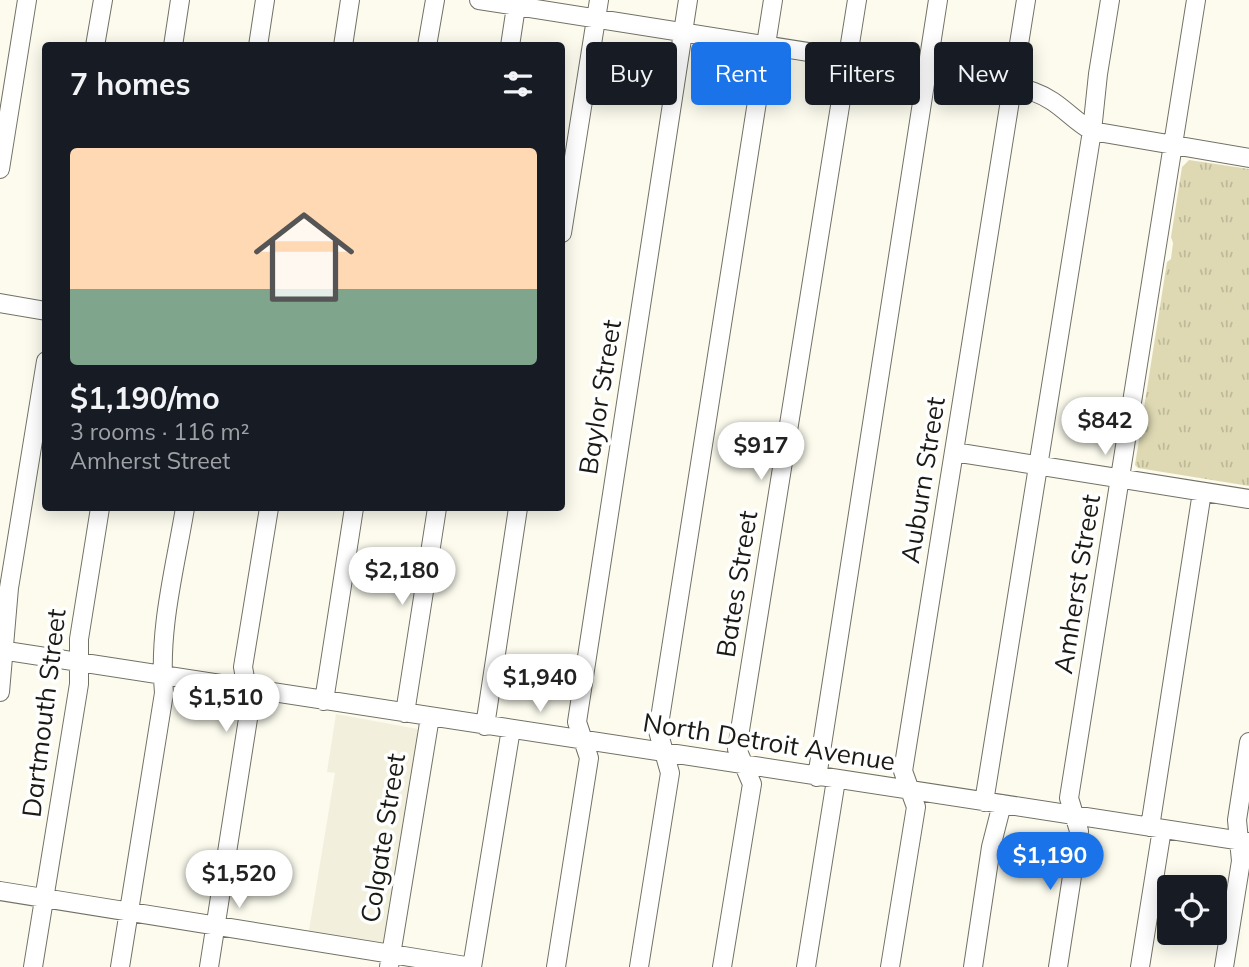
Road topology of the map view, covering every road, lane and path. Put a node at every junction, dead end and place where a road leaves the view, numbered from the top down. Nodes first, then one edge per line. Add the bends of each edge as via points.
1 (27, 0) edge
2 (103, 0) edge
3 (180, 0) edge
4 (265, 0) edge
5 (350, 0) edge
6 (435, 0) edge
7 (479, 0) edge
8 (599, 0) edge
9 (688, 0) edge
10 (774, 0) edge
11 (857, 0) edge
12 (938, 0) edge
13 (1026, 0) edge
14 (1110, 0) edge
15 (1196, 0) edge
16 (516, 3) edge
17 (596, 18) junction
18 (683, 32) junction
19 (97, 42) edge
20 (174, 42) edge
21 (259, 42) edge
22 (344, 42) edge
23 (428, 42) edge
24 (511, 42) edge
25 (747, 42) edge
26 (767, 42) edge
27 (850, 42) edge
28 (1020, 42) edge
29 (920, 69) edge
30 (927, 70) junction
31 (934, 71) edge
32 (1033, 91) edge
33 (757, 105) edge
34 (840, 105) edge
35 (1010, 105) edge
36 (1092, 131) junction
37 (1173, 146) junction
38 (1249, 158) edge
39 (0, 169) edge
40 (565, 214) edge
41 (0, 303) edge
42 (42, 310) edge
43 (42, 386) edge
44 (954, 453) junction
45 (1037, 466) junction
46 (1121, 479) junction
47 (1202, 492) junction
48 (1249, 499) edge
49 (100, 511) edge
50 (184, 511) edge
51 (269, 511) edge
52 (354, 511) edge
53 (437, 511) edge
54 (518, 511) edge
55 (1, 650) edge
56 (79, 662) junction
57 (163, 675) junction
58 (247, 689) junction
59 (0, 692) edge
60 (324, 701) junction
61 (405, 713) junction
62 (430, 717) junction
63 (485, 726) junction
64 (511, 729) junction
65 (583, 740) junction
66 (1249, 742) edge
67 (665, 753) junction
68 (744, 766) junction
69 (817, 777) junction
70 (836, 780) junction
71 (910, 791) junction
72 (993, 803) junction
73 (1074, 815) junction
74 (1156, 828) junction
75 (1244, 841) edge
76 (0, 891) edge
77 (44, 898) junction
78 (128, 912) junction
79 (215, 926) junction
80 (390, 960) edge
81 (33, 967) edge
82 (120, 967) edge
83 (209, 967) edge
84 (472, 967) edge
85 (556, 967) edge
86 (639, 967) edge
87 (722, 967) edge
88 (806, 967) edge
89 (890, 967) edge
90 (973, 967) edge
91 (1058, 967) edge
92 (1140, 967) edge
93 (1224, 967) edge

1 - 39 street
2 - 19 street
3 - 20 street
4 - 21 street
5 - 22 street
6 - 23 street
7 - 16 street
8 - 17 street
9 - 18 street, Baylor Street
10 - 26 street
11 - 27 street, Bates Street
12 - 30 street
13 - 28 street, Auburn Street
14 - 36 street
15 - 37 street, Amherst Street
16 - 17 street
16 - 24 street
17 - 18 street
17 - 40 street
18 - 25 street
18 - 65 street, Baylor Street via 577,722
29 - 30 street
30 - 31 street
30 - 69 street
32 - 36 street
33 - 67 street via 659,731
34 - 68 street, Bates Street via 737,749
35 - 44 street, Auburn Street
36 - 37 street
36 - 45 street
37 - 38 street
37 - 46 street, Amherst Street
41 - 42 street
43 - 55 street
44 - 45 street
44 - 71 street, Auburn Street via 903,771
45 - 46 street
45 - 72 street
46 - 47 street
46 - 73 street, Amherst Street via 1069,798
47 - 48 street
47 - 74 street
49 - 56 street, Dartmouth Street
50 - 57 street via 165,620
51 - 58 street via 243,667
52 - 60 street
53 - 61 street
54 - 63 street
55 - 56 street, North Detroit Avenue
55 - 59 street
56 - 57 street, North Detroit Avenue
56 - 77 street, Dartmouth Street
57 - 58 street, North Detroit Avenue
57 - 78 street via 164,693
58 - 60 street, North Detroit Avenue
58 - 79 street via 250,706
60 - 61 street, North Detroit Avenue
61 - 62 street, North Detroit Avenue
62 - 63 street, North Detroit Avenue
62 - 80 street, Colgate Street
63 - 64 street, North Detroit Avenue
64 - 65 street, North Detroit Avenue
64 - 84 street
65 - 67 street, North Detroit Avenue
65 - 85 street, Baylor Street via 589,758
66 - 75 street via 1237,820
67 - 68 street, North Detroit Avenue
67 - 86 street via 670,773
68 - 69 street, North Detroit Avenue
68 - 87 street, Bates Street via 752,784
69 - 70 street, North Detroit Avenue
70 - 71 street, North Detroit Avenue
70 - 88 street
71 - 72 street, North Detroit Avenue
71 - 89 street, Auburn Street via 916,807
72 - 73 street, North Detroit Avenue
72 - 90 street
73 - 74 street, North Detroit Avenue
73 - 91 street, Amherst Street via 1079,831
74 - 75 street, North Detroit Avenue
74 - 92 street
75 - 93 street
76 - 77 street
77 - 78 street
77 - 81 street, Dartmouth Street
78 - 79 street
78 - 82 street
79 - 80 street
79 - 83 street
80 - 84 street

